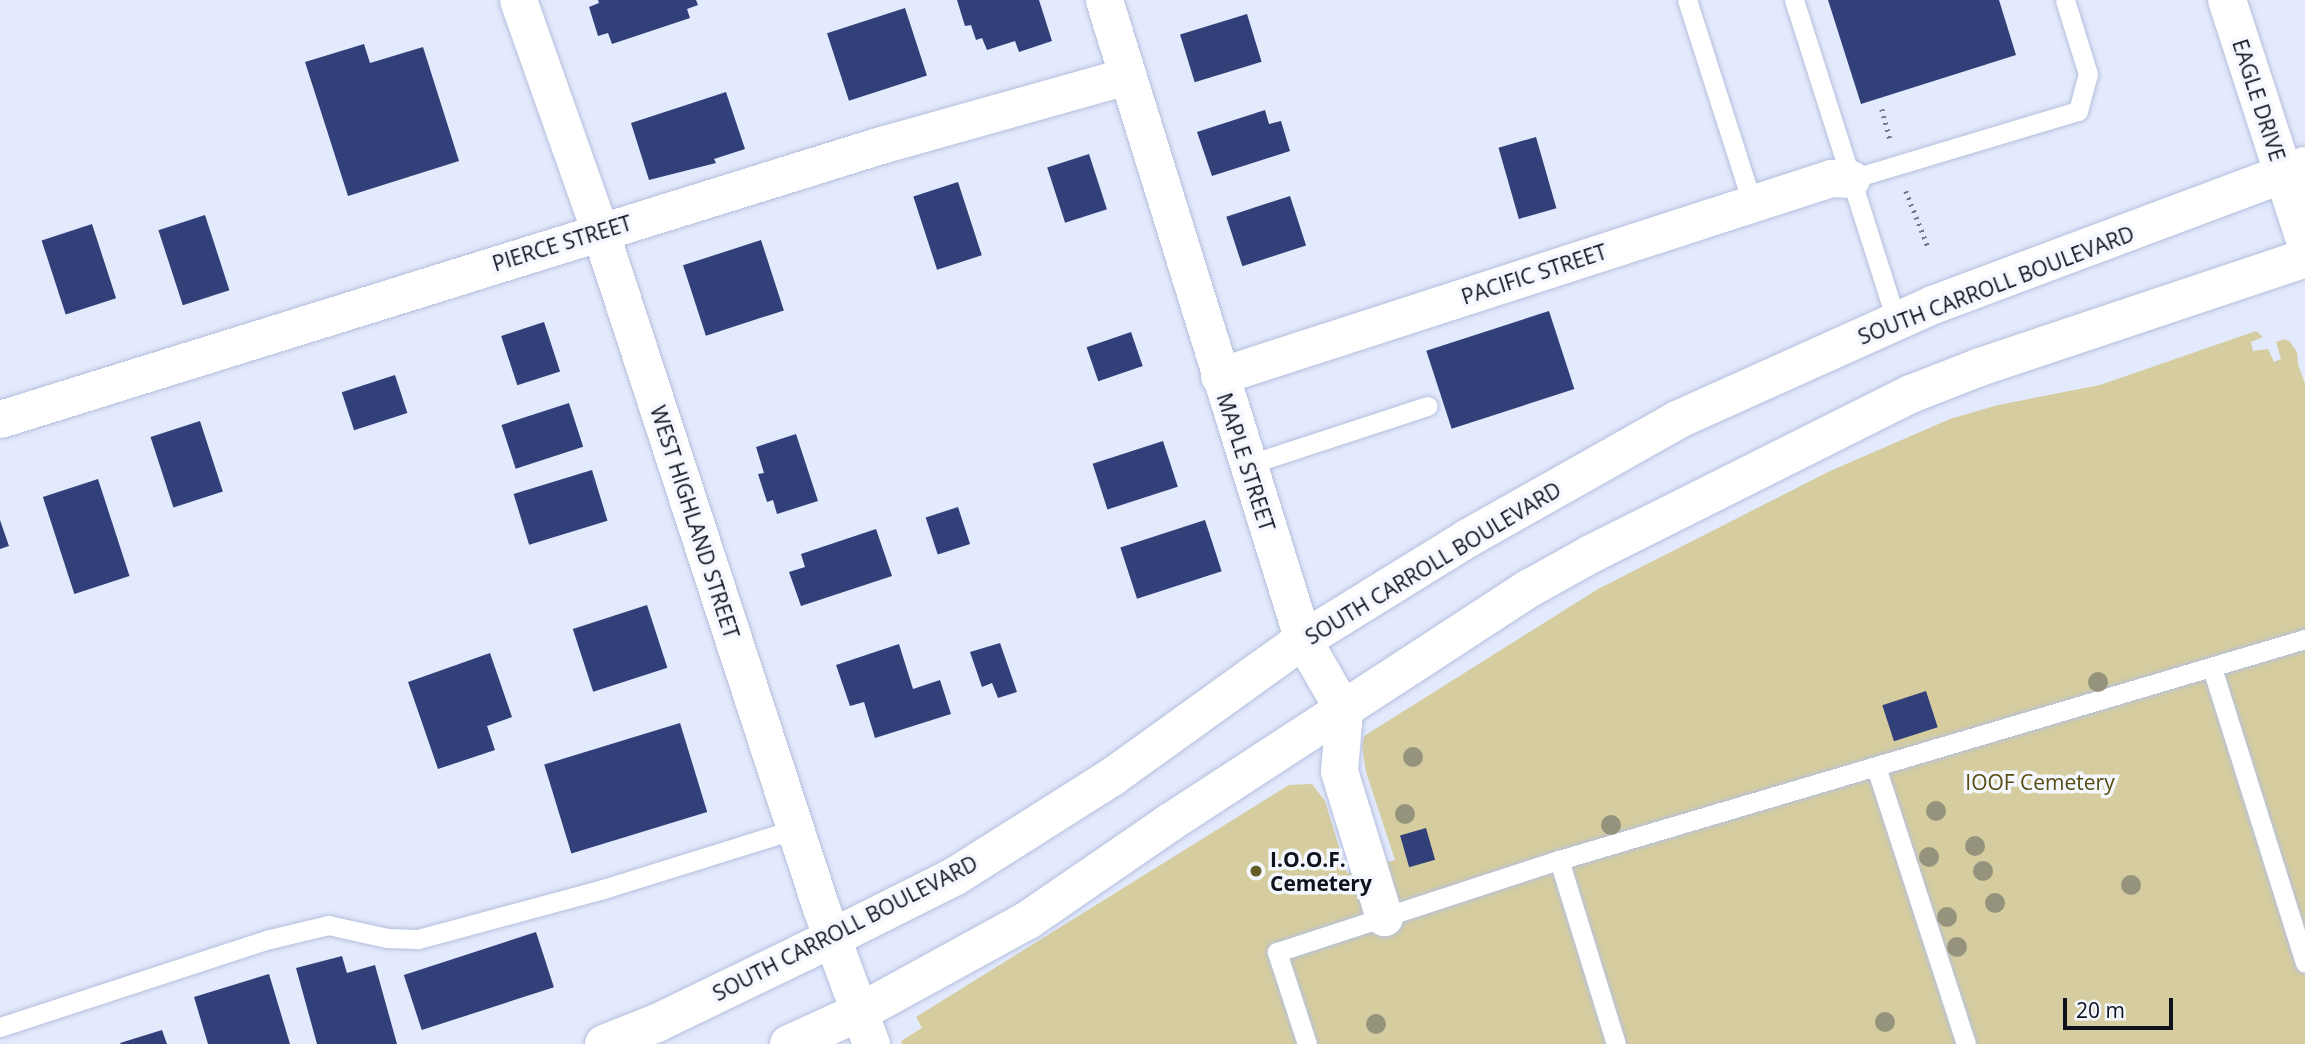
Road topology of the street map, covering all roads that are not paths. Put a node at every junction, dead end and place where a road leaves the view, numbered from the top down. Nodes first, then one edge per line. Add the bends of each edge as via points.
1 (518, 0) edge
2 (1104, 0) edge
3 (1687, 0) edge
4 (1794, 0) edge
5 (2065, 0) edge
6 (2227, 0) edge
7 (1127, 76) junction
8 (2294, 171) edge
9 (1851, 179) junction
10 (1752, 203) junction
11 (600, 231) junction
12 (2305, 240) edge
13 (2305, 258) edge
14 (1897, 321) junction
15 (1219, 376) junction
16 (1428, 406) dead end
17 (0, 419) edge
18 (1247, 465) junction
19 (2305, 639) edge
20 (1303, 640) junction
21 (2212, 668) junction
22 (1344, 710) junction
23 (1876, 767) junction
24 (796, 829) junction
25 (1559, 860) junction
26 (1384, 918) junction
27 (833, 938) junction
28 (2305, 964) edge
29 (0, 1027) edge
30 (866, 1028) edge
31 (604, 1044) edge
32 (789, 1044) edge
33 (1307, 1044) edge
34 (1616, 1044) edge
35 (1966, 1044) edge

1 - 11 street, WEST HIGHLAND STREET
2 - 7 street, MAPLE STREET
3 - 10 lane
4 - 9 lane
5 - 9 lane via 2088,74 2078,111
6 - 8 main road, EAGLE DRIVE
7 - 11 street, PIERCE STREET
7 - 15 street, MAPLE STREET
8 - 12 main road, EAGLE DRIVE
8 - 14 main road, SOUTH CARROLL BOULEVARD
9 - 10 street, PACIFIC STREET via 1831,178
9 - 14 lane
10 - 15 street, PACIFIC STREET
11 - 17 street, PIERCE STREET
11 - 24 street, WEST HIGHLAND STREET
13 - 22 main road via 1911,394 1530,588
14 - 20 main road, SOUTH CARROLL BOULEVARD via 1677,420 1468,538
15 - 18 street, MAPLE STREET
16 - 18 lane
18 - 20 street, MAPLE STREET
19 - 21 lane
20 - 22 street, MAPLE STREET
20 - 27 main road, SOUTH CARROLL BOULEVARD via 1046,819 954,877
21 - 23 lane
21 - 28 lane
22 - 26 street via 1339,771
22 - 30 main road via 1169,822
23 - 25 lane
23 - 35 lane
24 - 27 street, WEST HIGHLAND STREET
24 - 29 lane via 603,889 418,939 387,938 328,925 270,939
25 - 26 lane
25 - 34 lane
26 - 33 lane via 1276,952
27 - 30 street, WEST HIGHLAND STREET
27 - 31 main road, SOUTH CARROLL BOULEVARD
30 - 32 main road

